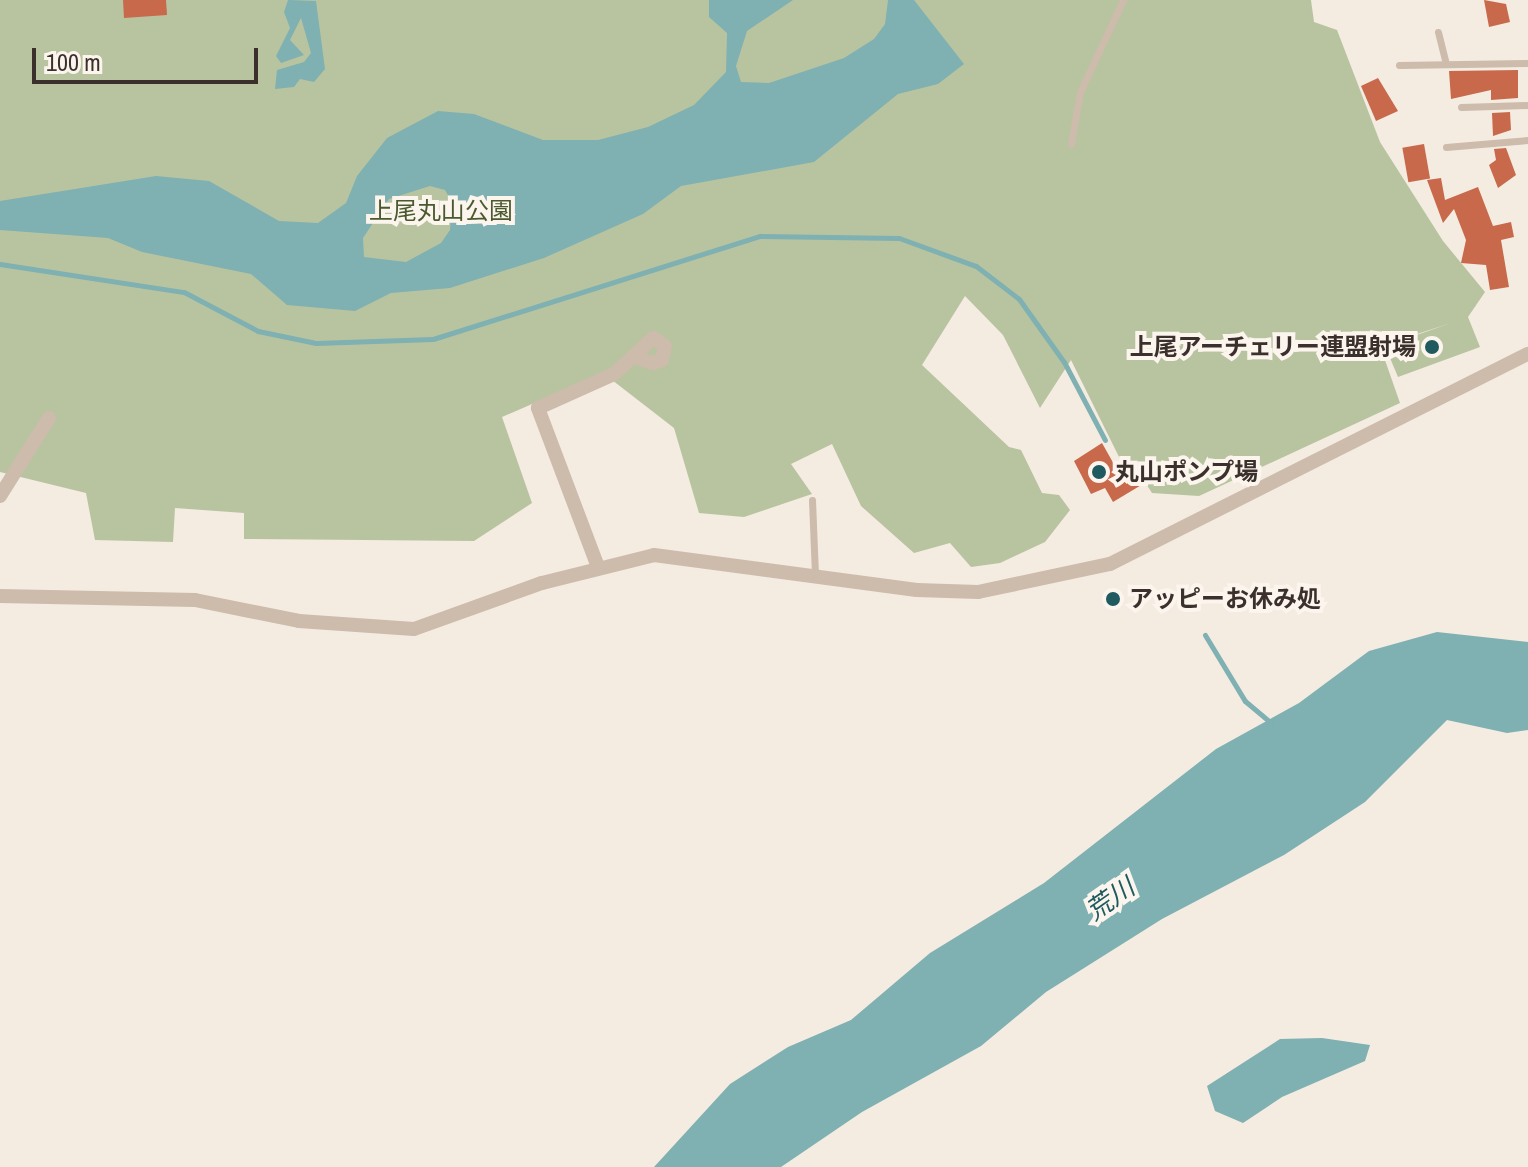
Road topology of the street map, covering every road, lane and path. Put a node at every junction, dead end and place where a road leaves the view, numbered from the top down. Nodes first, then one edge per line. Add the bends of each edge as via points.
1 (1123, 0) edge
2 (1438, 32) dead end
3 (1528, 63) edge
4 (1446, 64) junction
5 (1399, 65) dead end
6 (1528, 105) edge
7 (1461, 107) dead end
8 (1528, 140) edge
9 (1071, 144) dead end
10 (1446, 147) dead end
11 (1528, 354) edge
12 (634, 357) dead end
13 (49, 418) dead end
14 (0, 484) edge
15 (0, 496) edge
16 (812, 500) dead end
17 (598, 567) junction
18 (815, 576) junction
19 (0, 596) edge

1 - 9 lane via 1080,92
2 - 4 lane
3 - 4 lane
4 - 5 lane
6 - 7 lane
8 - 10 lane
11 - 18 street via 1110,564 978,592
12 - 17 street via 614,374 538,408
13 - 15 street
14 - 15 street
16 - 18 lane
17 - 18 street via 654,555
17 - 19 street via 414,629 299,621 195,600

